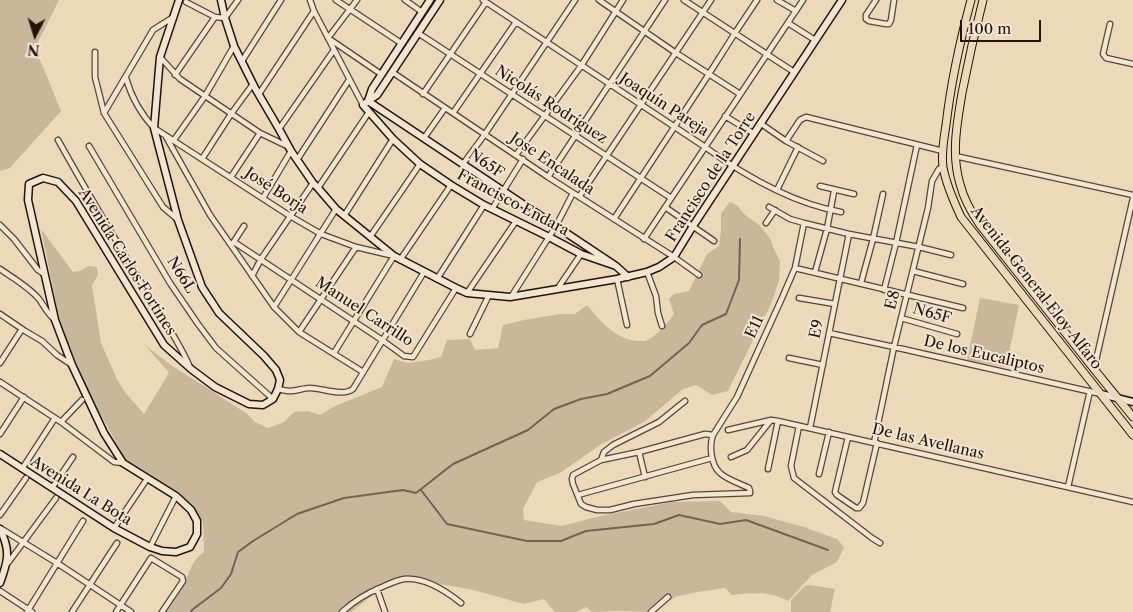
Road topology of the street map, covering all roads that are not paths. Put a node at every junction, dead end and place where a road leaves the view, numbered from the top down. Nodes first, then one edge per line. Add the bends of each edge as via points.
1 (221, 0) edge
2 (238, 0) edge
3 (280, 0) edge
4 (310, 0) edge
5 (336, 0) edge
6 (357, 0) edge
7 (405, 0) edge
8 (430, 0) edge
9 (440, 0) edge
10 (576, 0) edge
11 (599, 0) edge
12 (624, 0) edge
13 (665, 0) edge
14 (684, 0) edge
15 (712, 0) edge
16 (757, 0) edge
17 (776, 0) edge
18 (803, 0) edge
19 (842, 0) edge
20 (876, 0) edge
21 (894, 0) edge
22 (970, 0) edge
23 (983, 0) edge
24 (182, 1) edge
25 (485, 1) edge
26 (350, 9) junction
27 (616, 11) junction
28 (796, 11) junction
29 (314, 12) junction
30 (422, 12) junction
31 (703, 12) junction
32 (215, 17) junction
33 (172, 18) junction
34 (225, 18) junction
35 (516, 22) junction
36 (788, 23) junction
37 (1110, 24) dead end
38 (644, 32) junction
39 (418, 33) junction
40 (735, 33) junction
41 (328, 38) junction
42 (815, 40) junction
43 (547, 42) junction
44 (401, 43) junction
45 (234, 46) junction
46 (334, 50) junction
47 (95, 52) dead end
48 (676, 53) junction
49 (450, 54) junction
50 (766, 54) junction
51 (160, 58) junction
52 (242, 60) junction
53 (1133, 64) edge
54 (581, 66) junction
55 (392, 72) junction
56 (794, 72) junction
57 (381, 74) junction
58 (481, 74) junction
59 (709, 74) junction
60 (175, 75) junction
61 (126, 78) junction
62 (349, 80) junction
63 (253, 84) junction
64 (609, 84) junction
65 (259, 94) junction
66 (423, 94) junction
67 (512, 94) junction
68 (740, 94) junction
69 (205, 96) junction
70 (365, 103) junction
71 (641, 105) junction
72 (445, 108) junction
73 (368, 112) junction
74 (454, 113) junction
75 (104, 114) junction
76 (231, 114) junction
77 (544, 115) junction
78 (726, 116) junction
79 (760, 123) junction
80 (674, 127) junction
81 (154, 128) junction
82 (279, 129) junction
83 (260, 132) junction
84 (754, 133) junction
85 (164, 134) junction
86 (485, 134) junction
87 (575, 136) junction
88 (424, 138) junction
89 (393, 139) junction
90 (58, 140) dead end
91 (174, 140) junction
92 (786, 141) junction
93 (917, 145) junction
94 (89, 146) dead end
95 (705, 147) junction
96 (798, 148) junction
97 (290, 149) junction
98 (943, 151) junction
99 (516, 155) junction
100 (607, 156) junction
101 (955, 156) junction
102 (202, 158) junction
103 (296, 160) junction
104 (523, 160) junction
105 (823, 161) dead end
106 (420, 164) junction
107 (464, 164) junction
108 (732, 166) junction
109 (943, 167) junction
110 (548, 176) junction
111 (231, 177) junction
112 (640, 178) junction
113 (451, 185) junction
114 (315, 186) junction
115 (820, 186) dead end
116 (777, 190) junction
117 (834, 190) junction
118 (503, 191) junction
119 (573, 193) junction
120 (854, 194) dead end
121 (883, 194) dead end
122 (579, 197) junction
123 (1133, 197) edge
124 (263, 198) junction
125 (671, 198) junction
126 (484, 204) junction
127 (665, 207) junction
128 (769, 207) dead end
129 (336, 209) junction
130 (492, 209) junction
131 (775, 210) junction
132 (831, 210) junction
133 (841, 212) dead end
134 (290, 216) junction
135 (344, 216) junction
136 (614, 219) junction
137 (178, 220) junction
138 (516, 221) junction
139 (766, 223) dead end
140 (804, 223) junction
141 (0, 225) edge
142 (244, 226) dead end
143 (556, 226) junction
144 (693, 226) junction
145 (827, 228) junction
146 (321, 234) junction
147 (849, 234) junction
148 (549, 237) junction
149 (370, 238) junction
150 (644, 239) junction
151 (873, 239) junction
152 (714, 241) dead end
153 (896, 243) junction
154 (232, 244) junction
155 (356, 247) junction
156 (919, 247) junction
157 (581, 254) junction
158 (951, 255) dead end
159 (397, 258) junction
160 (674, 258) junction
161 (261, 259) junction
162 (616, 266) junction
163 (795, 268) junction
164 (0, 269) edge
165 (913, 271) junction
166 (424, 272) junction
167 (647, 272) junction
168 (815, 272) junction
169 (45, 274) junction
170 (699, 275) dead end
171 (252, 276) junction
172 (628, 276) junction
173 (840, 278) junction
174 (437, 279) junction
175 (617, 279) junction
176 (292, 280) junction
177 (861, 284) junction
178 (963, 284) dead end
179 (456, 288) junction
180 (558, 288) junction
181 (884, 290) junction
182 (467, 293) junction
183 (907, 294) junction
184 (489, 295) junction
185 (510, 297) junction
186 (799, 298) dead end
187 (321, 299) junction
188 (835, 304) junction
189 (274, 307) junction
190 (963, 308) dead end
191 (0, 314) edge
192 (901, 318) junction
193 (55, 320) junction
194 (353, 321) junction
195 (627, 325) dead end
196 (662, 326) dead end
197 (22, 329) junction
198 (299, 332) junction
199 (829, 333) junction
200 (470, 334) dead end
201 (957, 334) dead end
202 (382, 340) junction
203 (894, 347) junction
204 (334, 354) junction
205 (788, 358) dead end
206 (0, 363) edge
207 (72, 365) junction
208 (823, 365) junction
209 (191, 369) junction
210 (1094, 369) junction
211 (363, 372) junction
212 (0, 382) edge
213 (278, 389) junction
214 (1090, 391) junction
215 (1101, 394) junction
216 (24, 398) junction
217 (274, 399) junction
218 (1119, 399) junction
219 (82, 400) dead end
220 (685, 401) dead end
221 (1133, 402) edge
222 (1133, 416) edge
223 (55, 418) junction
224 (771, 420) junction
225 (778, 421) junction
226 (61, 422) junction
227 (799, 426) junction
228 (810, 428) junction
229 (728, 430) dead end
230 (828, 432) junction
231 (0, 434) edge
232 (713, 435) junction
233 (1133, 435) edge
234 (848, 437) junction
235 (875, 443) junction
236 (639, 452) junction
237 (0, 454) edge
238 (73, 457) dead end
239 (731, 457) dead end
240 (712, 458) junction
241 (601, 460) junction
242 (124, 464) junction
243 (22, 469) junction
244 (768, 469) dead end
245 (820, 474) dead end
246 (645, 477) junction
247 (26, 478) dead end
248 (148, 478) junction
249 (1068, 487) junction
250 (52, 488) junction
251 (578, 495) junction
252 (176, 496) junction
253 (56, 498) dead end
254 (1133, 502) edge
255 (0, 515) edge
256 (83, 521) dead end
257 (0, 528) edge
258 (114, 528) junction
259 (23, 542) junction
260 (117, 543) dead end
261 (880, 544) dead end
262 (150, 547) junction
263 (57, 563) junction
264 (7, 564) junction
265 (0, 583) edge
266 (89, 584) junction
267 (377, 589) junction
268 (0, 591) edge
269 (668, 597) dead end
270 (461, 603) dead end
271 (120, 605) junction
272 (29, 611) edge
273 (72, 612) edge
274 (116, 612) edge
275 (131, 612) edge
276 (162, 612) edge
277 (342, 612) edge
278 (385, 612) edge
279 (651, 612) edge

1 - 34 street, Francisco de la Torre
2 - 34 street
3 - 52 street
4 - 29 street, Francisco Endara
5 - 26 street
6 - 26 street
7 - 30 street
8 - 30 street
9 - 39 street
10 - 43 street
11 - 27 street
12 - 27 street
13 - 38 street
14 - 31 street
15 - 31 street
16 - 40 street
17 - 28 street
18 - 28 street
19 - 42 street, Francisco de la Torre
20 - 21 street via 866,19 884,24 891,20
22 - 98 main road, Avenida General Eloy Alfaro via 955,65
23 - 101 main road, Avenida General Eloy Alfaro via 969,57 955,137
24 - 32 street
24 - 33 street
25 - 35 street, Joaquín Pareja
25 - 49 street
26 - 41 street
26 - 44 street
27 - 38 street
27 - 54 street
28 - 36 street
29 - 41 street, Francisco Endara
29 - 65 street
30 - 44 street
31 - 40 street
31 - 48 street
32 - 34 street
32 - 60 street
33 - 51 street
33 - 61 street via 153,30
34 - 45 street, Francisco de la Torre
35 - 43 street, Joaquín Pareja
35 - 58 street
36 - 42 street
36 - 50 street
37 - 53 street via 1104,56
38 - 48 street
38 - 64 street
39 - 49 street, Nicolás Rodríguez
39 - 55 street
40 - 50 street
40 - 59 street
41 - 46 street, Francisco Endara
41 - 57 street
42 - 56 street, Francisco de la Torre
43 - 54 street, Joaquín Pareja
43 - 67 street
44 - 57 street
45 - 52 street, Francisco de la Torre
45 - 69 street
46 - 62 street, Francisco Endara
46 - 82 street
47 - 75 street via 95,77
48 - 59 street
48 - 71 street
49 - 58 street, Nicolás Rodríguez
49 - 66 street
50 - 56 street
50 - 68 street
51 - 60 street
51 - 81 street
52 - 63 street, Francisco de la Torre
54 - 64 street, Joaquín Pareja
54 - 77 street
55 - 66 street, Jose Encalada
55 - 70 street via 377,95
56 - 79 street, Francisco de la Torre
57 - 70 street
58 - 67 street, Nicolás Rodríguez
58 - 74 street
59 - 68 street
59 - 80 street
60 - 69 street
61 - 75 street
61 - 81 street via 136,103
62 - 70 street, Francisco Endara
62 - 103 street
63 - 65 street, Francisco de la Torre
63 - 76 street
64 - 71 street, Joaquín Pareja
64 - 87 street
65 - 82 street, Francisco de la Torre
66 - 72 street, Jose Encalada
67 - 77 street, Nicolás Rodríguez
67 - 86 street
68 - 78 street
69 - 76 street
69 - 91 street
70 - 73 street, Francisco Endara
70 - 88 street, N65F
71 - 80 street, Joaquín Pareja
71 - 100 street
72 - 74 street, Jose Encalada
72 - 88 street
73 - 89 street, Francisco Endara
73 - 114 street
74 - 86 street, Jose Encalada
75 - 137 street via 163,207
76 - 83 street
76 - 102 street
77 - 87 street, Nicolás Rodríguez
77 - 99 street
78 - 84 street
78 - 95 street
79 - 84 street, Francisco de la Torre
79 - 92 street
80 - 95 street, Joaquín Pareja
80 - 112 street
81 - 85 street, José Borja
81 - 137 street
82 - 97 street, Francisco de la Torre
83 - 97 street
83 - 111 street
84 - 108 street, Francisco de la Torre
85 - 91 street, José Borja
85 - 154 street, Manuel Carrillo via 210,215
86 - 99 street, Jose Encalada
86 - 107 street
87 - 100 street, Nicolás Rodríguez
87 - 110 street
88 - 107 street, N65F
89 - 106 street, Francisco Endara
89 - 135 street
90 - 209 street
91 - 102 street, José Borja
92 - 93 street via 800,120 806,117
92 - 96 street
93 - 98 street
93 - 153 street
94 - 217 street, N66L via 198,324 216,348
95 - 108 street, Joaquín Pareja
95 - 125 street
96 - 105 street
96 - 116 street
97 - 103 street, Francisco de la Torre
97 - 124 street
98 - 109 main road, Avenida General Eloy Alfaro
99 - 104 street, Jose Encalada
100 - 112 street, Nicolás Rodríguez
100 - 122 street
101 - 123 street
101 - 210 main road, Avenida General Eloy Alfaro via 967,206
102 - 111 street, José Borja
103 - 114 street, Francisco de la Torre
104 - 110 street, Jose Encalada
104 - 118 street
106 - 113 street, Francisco Endara
106 - 149 street
107 - 118 street, N65F
108 - 116 street, Joaquín Pareja
108 - 144 street, Francisco de la Torre
109 - 156 street, E8 via 932,181
109 - 215 main road, Avenida General Eloy Alfaro via 961,217
110 - 119 street, Jose Encalada
111 - 124 street, José Borja
112 - 125 street, Nicolás Rodríguez
112 - 136 street
113 - 126 street, Francisco Endara
113 - 159 street
114 - 129 street, Francisco de la Torre
114 - 134 street
115 - 117 street
116 - 132 street, Joaquín Pareja
117 - 120 street
117 - 132 street
118 - 130 street
118 - 143 street, N65F
119 - 122 street, Jose Encalada
119 - 143 street
121 - 151 street
122 - 136 street, Jose Encalada
123 - 210 street
124 - 134 street, José Borja
125 - 127 street
126 - 130 street, Francisco Endara
126 - 174 street
127 - 144 street
127 - 150 street
128 - 131 street
129 - 135 street, Francisco de la Torre
129 - 146 street
130 - 138 street, Francisco Endara
131 - 139 street
131 - 140 street
132 - 133 street, Joaquín Pareja
132 - 145 street
134 - 146 street, José Borja
134 - 161 street
135 - 149 street, Francisco de la Torre
136 - 150 street, Jose Encalada
137 - 213 street via 202,287 219,313 276,370 280,380
138 - 148 street, Francisco Endara
138 - 182 street
140 - 145 street
140 - 163 street, E11
141 - 169 street
142 - 154 street
143 - 148 street
143 - 162 street, N65F
144 - 152 street
144 - 160 street, Francisco de la Torre
145 - 147 street
145 - 168 street
146 - 155 street, José Borja
146 - 176 street
147 - 151 street
147 - 173 street, E9
148 - 157 street, Francisco Endara
148 - 185 street
149 - 159 street, Francisco de la Torre
150 - 160 street, Jose Encalada
151 - 153 street
151 - 177 street
153 - 156 street
153 - 181 street
154 - 161 street, Manuel Carrillo
154 - 171 street
155 - 159 street, José Borja
155 - 187 street
156 - 158 street
156 - 165 street, E8
157 - 162 street, Francisco Endara
157 - 180 street
159 - 166 street, Francisco de la Torre
159 - 194 street
160 - 167 street, Francisco de la Torre
160 - 170 street, Jose Encalada
161 - 171 street
161 - 176 street, Manuel Carrillo
162 - 172 street
163 - 168 street
163 - 232 street, E11 via 736,397
164 - 193 street via 38,298
165 - 178 street
165 - 183 street, E8
166 - 174 street, Francisco de la Torre
166 - 202 street
167 - 172 street, Francisco de la Torre
167 - 196 street
168 - 173 street
169 - 193 street, Avenida Carlos Fortines
169 - 209 street, Avenida Carlos Fortines via 28,200 29,184 43,178 58,182 76,201 164,346
171 - 189 street
172 - 175 street, Francisco de la Torre
173 - 177 street
173 - 188 street, E9
174 - 179 street, Francisco de la Torre
175 - 180 street, Francisco de la Torre
175 - 195 street
176 - 187 street, Manuel Carrillo
176 - 189 street
177 - 181 street
179 - 182 street, Francisco de la Torre
179 - 202 street, Manuel Carrillo via 413,357 404,356
180 - 185 street, Francisco de la Torre
181 - 183 street
182 - 184 street, Francisco de la Torre
183 - 190 street
183 - 192 street, E8
184 - 185 street, Francisco de la Torre
184 - 200 street
186 - 188 street
187 - 194 street, Manuel Carrillo
187 - 198 street
188 - 199 street, E9
189 - 198 street
191 - 197 street
192 - 201 street, N65F
192 - 203 street, E8
193 - 207 street, Avenida Carlos Fortines
194 - 202 street, Manuel Carrillo
194 - 204 street
197 - 206 street
197 - 207 street
198 - 204 street
199 - 203 street, De los Eucaliptos
199 - 208 street, E9
202 - 211 street
203 - 214 street, De los Eucaliptos
203 - 235 street, E8
204 - 211 street
205 - 208 street
207 - 242 street, Avenida Carlos Fortines via 104,433
208 - 228 street, E9
209 - 217 street, Avenida Carlos Fortines via 215,387 249,404 263,405
210 - 218 main road, Avenida General Eloy Alfaro
211 - 213 street via 350,392
212 - 216 street
213 - 217 street
214 - 215 street, De los Eucaliptos
214 - 249 street
215 - 218 street, De los Eucaliptos
215 - 233 main road, Avenida General Eloy Alfaro
216 - 223 street
216 - 231 street
218 - 221 street, De los Eucaliptos
218 - 222 main road, Avenida General Eloy Alfaro
219 - 226 street
220 - 241 street via 659,422 613,445 604,452
223 - 226 street
223 - 243 street
224 - 225 street, De las Avellanas
224 - 229 street
224 - 239 street via 747,450
225 - 227 street, De las Avellanas
225 - 244 street
226 - 242 street via 114,462
227 - 228 street, De las Avellanas
227 - 261 street via 791,466 794,478
228 - 230 street, De las Avellanas
230 - 234 street, De las Avellanas
230 - 245 street
232 - 236 street via 705,434
232 - 240 street via 710,443
234 - 235 street, De las Avellanas
234 - 235 street, E8 via 835,492 856,508 863,503
235 - 249 street, De las Avellanas
236 - 241 street
236 - 246 street
237 - 243 street, Avenida La Bota
238 - 250 street
240 - 246 street
240 - 251 street via 721,474 749,488 750,492 693,494 606,510 586,507
241 - 251 street via 573,475
242 - 248 street, Avenida Carlos Fortines
243 - 250 street, Avenida La Bota
246 - 251 street
247 - 255 street
248 - 252 street, Avenida Carlos Fortines
248 - 258 street
249 - 254 street, De las Avellanas
250 - 258 street, Avenida La Bota
252 - 262 street
252 - 262 street, Avenida Carlos Fortines via 191,510 198,534 190,547 176,552
253 - 259 street
256 - 263 street
257 - 259 street
257 - 264 street via 5,539
258 - 262 street, Avenida La Bota
259 - 263 street
259 - 264 street
260 - 266 street
263 - 266 street
263 - 272 street
264 - 265 street
266 - 271 street
266 - 273 street
267 - 270 street via 413,579 440,588
267 - 277 street
267 - 278 street
268 - 272 street
269 - 279 street
271 - 274 street
271 - 275 street
271 - 276 street via 151,558 182,577 183,581

